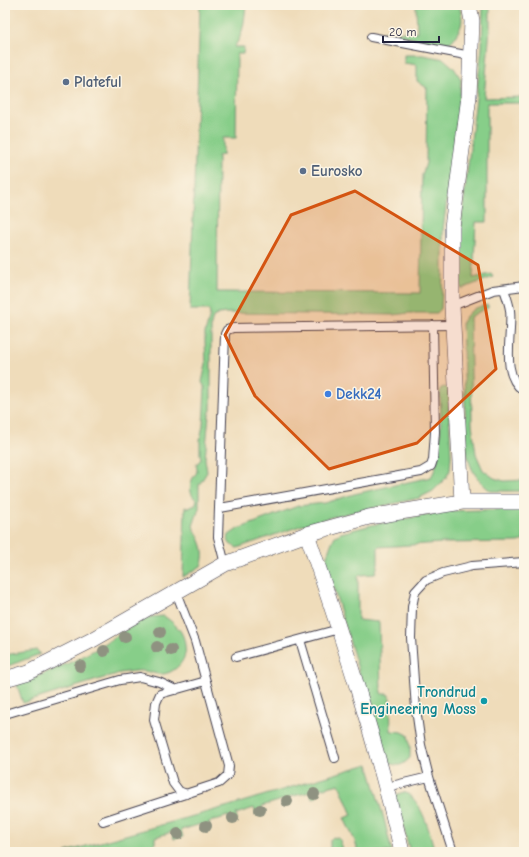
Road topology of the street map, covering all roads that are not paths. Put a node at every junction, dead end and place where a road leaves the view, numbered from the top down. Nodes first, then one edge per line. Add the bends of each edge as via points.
1 (469, 5) edge
2 (371, 37) dead end
3 (471, 56) junction
4 (524, 286) edge
5 (504, 288) junction
6 (452, 306) junction
7 (433, 325) junction
8 (453, 325) junction
9 (524, 391) edge
10 (462, 502) junction
11 (524, 502) edge
12 (220, 508) junction
13 (307, 534) junction
14 (524, 562) edge
15 (225, 564) junction
16 (176, 592) junction
17 (340, 629) junction
18 (300, 640) junction
19 (236, 657) dead end
20 (5, 679) edge
21 (206, 681) junction
22 (176, 690) junction
23 (5, 714) edge
24 (335, 758) dead end
25 (429, 777) junction
26 (387, 787) junction
27 (186, 794) junction
28 (103, 821) dead end
29 (402, 852) edge
30 (453, 852) edge

1 - 3 street via 472,21
2 - 3 lane
3 - 6 street via 469,96 452,227
4 - 5 lane
5 - 6 lane
5 - 9 lane via 510,310 510,373 519,388
6 - 8 street
7 - 8 lane
7 - 12 lane via 435,432 431,466 421,472
7 - 12 lane via 227,330
8 - 10 street
10 - 11 street
10 - 13 street via 370,518
12 - 15 lane via 218,537
13 - 15 street
13 - 17 street
14 - 25 lane via 472,566 444,573 426,580 415,592 411,638 413,678 421,745
15 - 16 street
16 - 20 street via 29,672
16 - 21 lane via 195,641
17 - 18 lane
17 - 26 street
18 - 19 lane
18 - 24 lane
21 - 22 lane
21 - 27 lane via 229,766 228,775 219,783
22 - 23 lane via 140,677 120,680
22 - 27 lane via 160,694 154,720 173,783 179,791
25 - 26 lane
25 - 30 lane
26 - 29 street
27 - 28 lane

